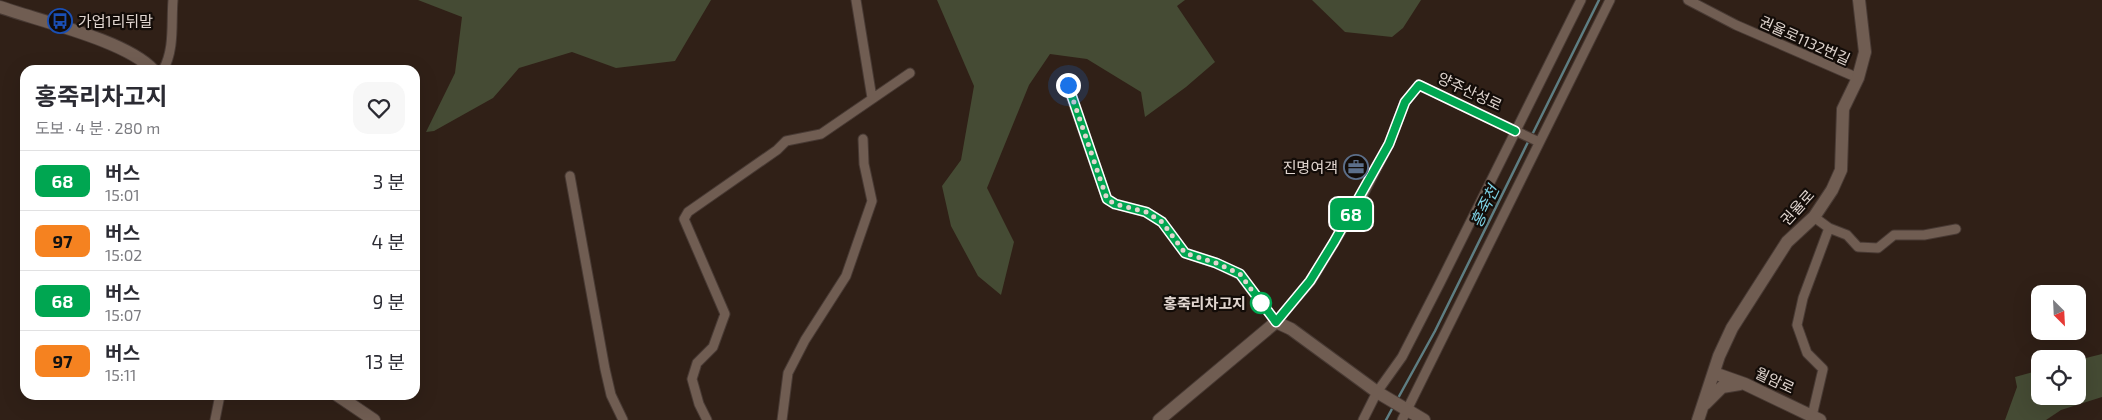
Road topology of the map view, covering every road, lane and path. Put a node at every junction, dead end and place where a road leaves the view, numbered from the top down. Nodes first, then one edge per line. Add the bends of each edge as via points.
1 (182, 0) edge
2 (856, 0) edge
3 (1581, 0) edge
4 (1610, 0) edge
5 (1688, 0) edge
6 (1859, 0) edge
7 (173, 4) edge
8 (0, 7) edge
9 (148, 65) edge
10 (166, 65) edge
11 (910, 72) dead end
12 (1858, 78) junction
13 (1068, 85) dead end
14 (872, 98) junction
15 (1515, 131) junction
16 (863, 139) dead end
17 (1539, 142) junction
18 (570, 176) dead end
19 (1814, 217) junction
20 (1829, 228) junction
21 (1956, 229) dead end
22 (1276, 322) junction
23 (1719, 356) junction
24 (1714, 373) junction
25 (1746, 384) junction
26 (1377, 392) junction
27 (219, 400) edge
28 (344, 400) edge
29 (1404, 413) edge
30 (1700, 414) edge
31 (1816, 418) edge
32 (215, 420) edge
33 (374, 420) edge
34 (623, 420) edge
35 (707, 420) edge
36 (782, 420) edge
37 (1159, 420) edge
38 (1362, 420) edge
39 (1424, 420) edge

1 - 7 street
2 - 14 street
3 - 15 street
4 - 17 street
5 - 12 street, 권율로1132번길 via 1736,25
6 - 12 street, 권율로 via 1865,52
7 - 10 street via 172,37
8 - 9 street via 120,48
11 - 14 street
12 - 19 street, 권율로 via 1843,109 1841,170
13 - 22 street via 1107,199 1146,212 1162,222 1185,253 1240,274
14 - 35 street via 821,134 786,140 778,150 688,212 684,219 725,314 713,347 696,363 692,379
15 - 17 street
15 - 22 street, 양주산성로 via 1419,85 1405,102 1389,144 1334,242 1310,281
15 - 26 street via 1406,349
16 - 36 street via 864,164 872,200 846,276 788,373
17 - 29 street
18 - 34 street via 605,369
19 - 20 street
19 - 23 street, 권율로 via 1787,242 1732,328
20 - 21 street via 1847,235 1858,247 1878,248 1894,235 1924,236
20 - 31 street via 1803,298 1797,325 1806,353 1823,369
22 - 26 street
22 - 37 street, 양주산성로
23 - 24 street, 권율로
23 - 25 street via 1727,370
24 - 25 street, 월암로
24 - 30 street, 권율로
25 - 30 street via 1722,387
25 - 31 street, 월암로
26 - 29 street
26 - 38 street
27 - 32 street
28 - 33 street
29 - 39 street

